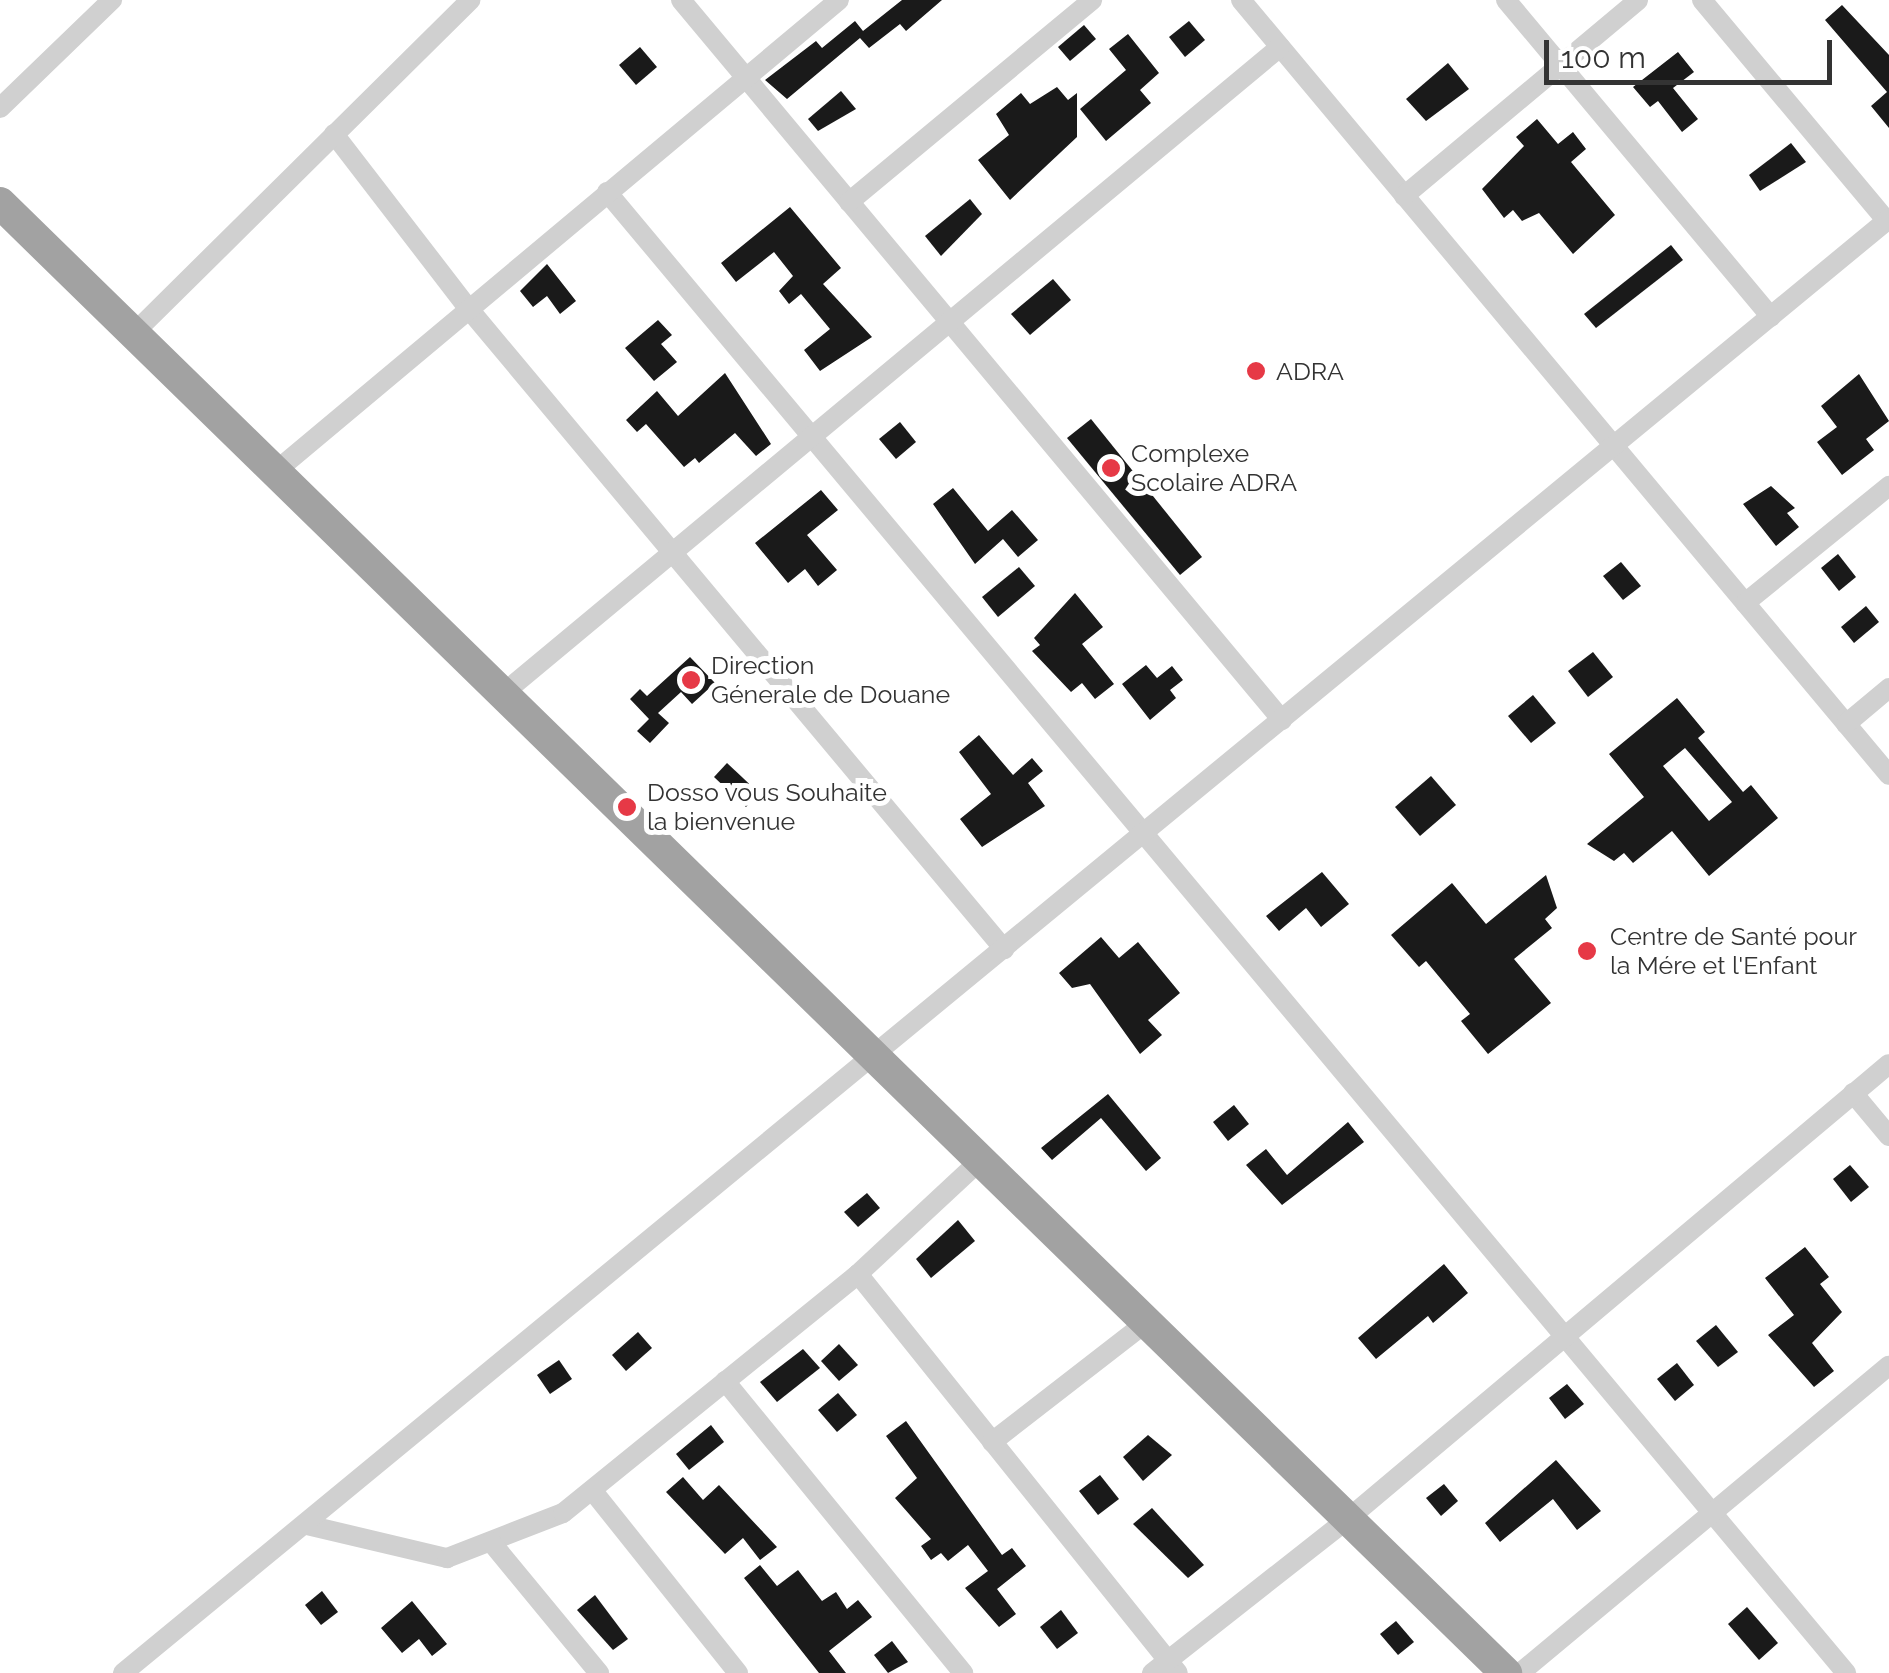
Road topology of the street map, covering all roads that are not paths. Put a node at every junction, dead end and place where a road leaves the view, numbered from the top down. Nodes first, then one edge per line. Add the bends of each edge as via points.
1 (112, 0) edge
2 (470, 0) edge
3 (681, 0) edge
4 (839, 0) edge
5 (1092, 0) edge
6 (1241, 0) edge
7 (1506, 0) edge
8 (1638, 0) edge
9 (1702, 0) edge
10 (1280, 47) junction
11 (1560, 65) junction
12 (745, 78) junction
13 (0, 108) edge
14 (334, 134) junction
15 (607, 192) junction
16 (1404, 196) junction
17 (849, 202) junction
18 (0, 203) edge
19 (1888, 220) edge
20 (468, 308) junction
21 (1770, 317) junction
22 (950, 323) junction
23 (135, 332) junction
24 (812, 438) junction
25 (1614, 446) junction
26 (276, 471) junction
27 (1889, 486) edge
28 (673, 554) junction
29 (1745, 603) junction
30 (1889, 688) edge
31 (506, 691) junction
32 (1282, 720) junction
33 (1846, 724) junction
34 (1889, 775) edge
35 (1144, 834) junction
36 (1004, 950) junction
37 (878, 1055) junction
38 (1889, 1064) edge
39 (1853, 1094) junction
40 (1889, 1136) edge
41 (984, 1157) junction
42 (858, 1274) junction
43 (1149, 1320) junction
44 (1562, 1334) junction
45 (1889, 1366) edge
46 (725, 1381) junction
47 (992, 1442) junction
48 (592, 1490) junction
49 (1712, 1514) junction
50 (1349, 1518) junction
51 (307, 1525) junction
52 (491, 1542) junction
53 (1166, 1669) edge
54 (123, 1673) edge
55 (599, 1673) edge
56 (738, 1673) edge
57 (962, 1673) edge
58 (1506, 1673) edge
59 (1520, 1673) edge
60 (1846, 1673) edge

1 - 13 street
2 - 14 street
3 - 12 street
4 - 12 street
5 - 17 street
6 - 10 street
7 - 11 street
8 - 11 street
9 - 19 street
10 - 16 street
10 - 22 street
11 - 16 street
11 - 21 street
12 - 15 street
12 - 17 street
14 - 20 street
14 - 23 street
15 - 20 street
15 - 24 street
16 - 25 street
17 - 22 street
18 - 23 highway
19 - 21 street
20 - 26 street
20 - 28 street
21 - 25 street
22 - 24 street
22 - 32 street
23 - 26 highway
24 - 28 street
24 - 35 street
25 - 29 street
25 - 32 street
26 - 31 highway
27 - 29 street
28 - 31 street
28 - 36 street
29 - 33 street
30 - 33 street
31 - 37 highway
32 - 35 street
33 - 34 street
35 - 36 street
35 - 44 street
36 - 37 street
37 - 41 highway
37 - 51 street
38 - 39 street
39 - 40 street
39 - 44 street
41 - 42 street
41 - 43 highway
42 - 46 street
42 - 47 street
43 - 47 street
43 - 50 highway
44 - 49 street
44 - 50 street
45 - 49 street
46 - 48 street
46 - 57 street
47 - 53 street
48 - 52 street via 563,1513
48 - 56 street
49 - 59 street
49 - 60 street
50 - 53 street
50 - 58 highway
51 - 52 street via 448,1558
51 - 54 street
52 - 55 street

